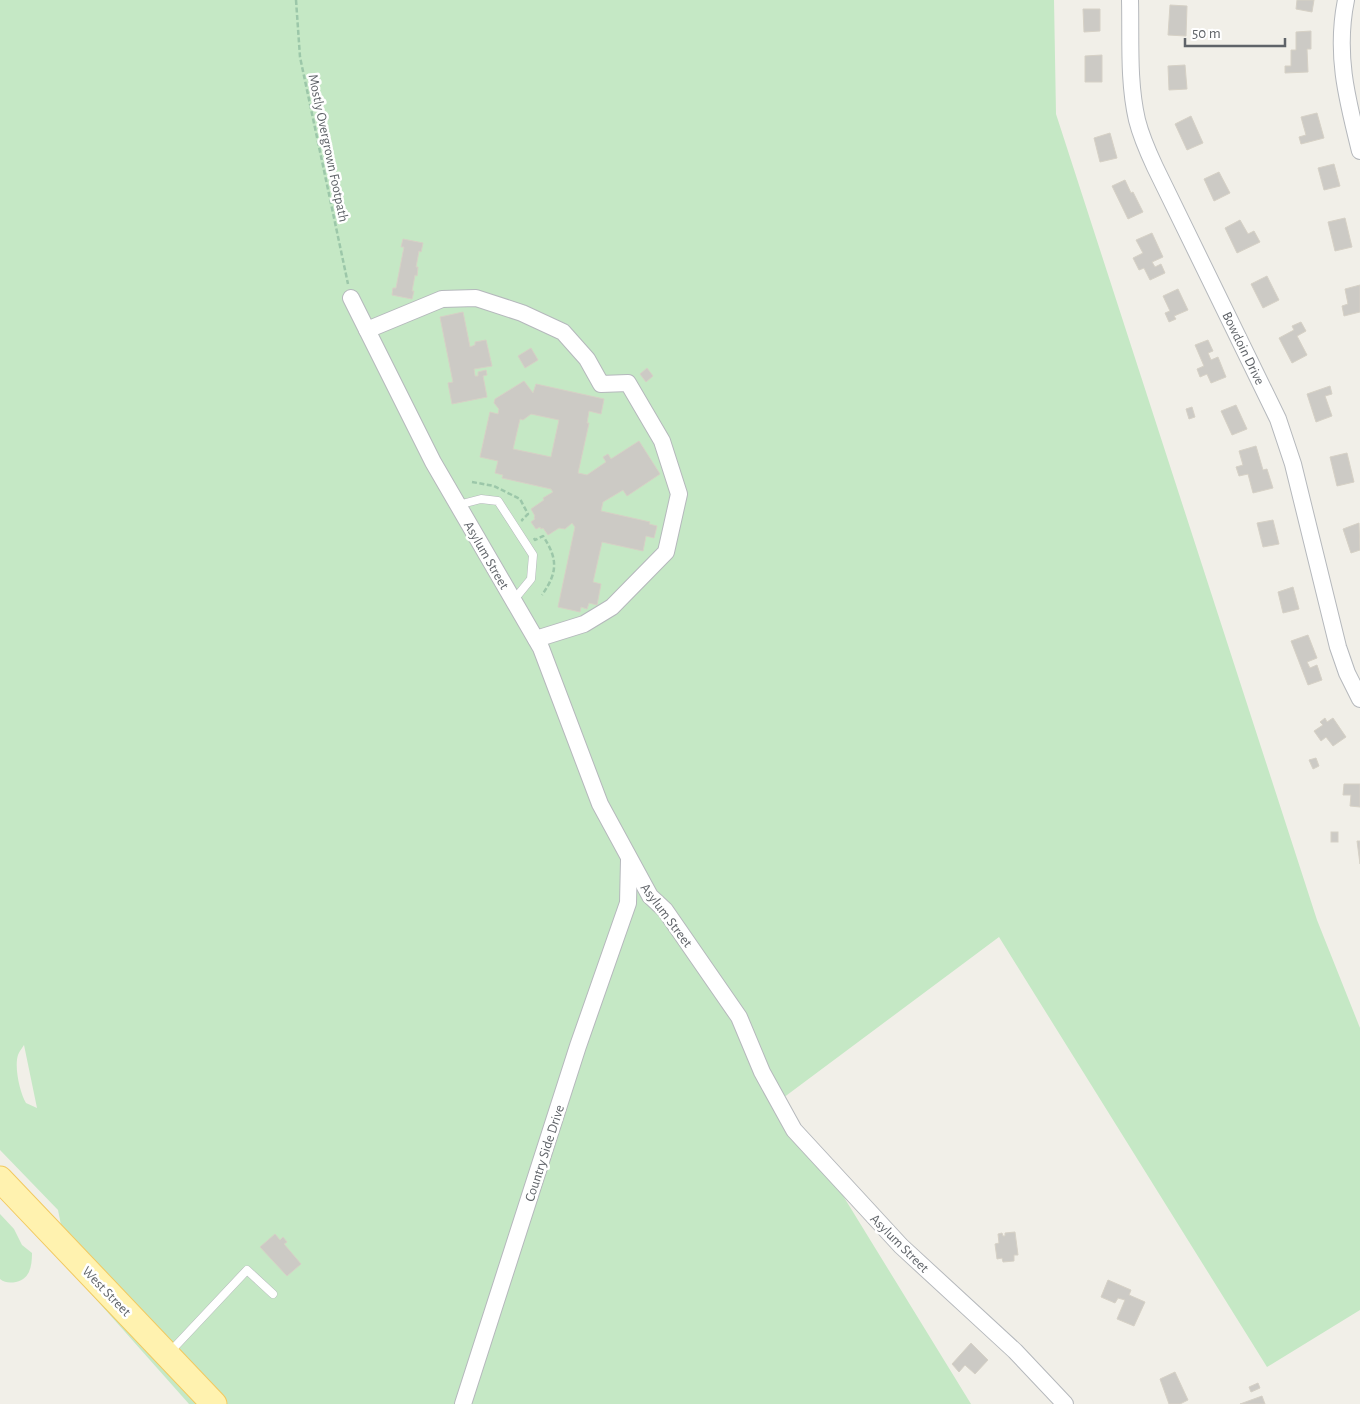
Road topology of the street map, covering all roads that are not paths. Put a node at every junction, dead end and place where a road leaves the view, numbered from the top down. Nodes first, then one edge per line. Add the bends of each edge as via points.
1 (1130, 0) edge
2 (1346, 0) edge
3 (1360, 151) edge
4 (351, 298) road end
5 (367, 330) junction
6 (458, 506) junction
7 (513, 601) junction
8 (536, 640) junction
9 (1360, 699) edge
10 (629, 859) junction
11 (650, 896) junction
12 (628, 903) junction
13 (0, 1179) edge
14 (273, 1294) dead end
15 (167, 1354) junction
16 (214, 1404) edge
17 (463, 1404) edge
18 (1065, 1404) edge

1 - 9 street, Bowdoin Drive via 1132,80 1140,131 1278,419 1338,648
2 - 3 street via 1341,58
4 - 5 street, Asylum Street
5 - 6 street, Asylum Street
5 - 8 street via 442,299 476,298 522,313 563,332 587,360 601,384 628,383 662,441 679,494 666,552 612,607 584,624
6 - 7 street, Asylum Street
6 - 7 lane via 481,499 498,502 533,555 531,580
7 - 8 street, Asylum Street
8 - 10 street, Asylum Street via 600,804
10 - 11 street, Asylum Street
10 - 12 street, Country Side Drive
11 - 12 street via 634,897
11 - 18 street, Asylum Street via 670,917 739,1018 762,1072 794,1130 901,1246 1015,1351
12 - 17 street, Country Side Drive via 578,1046
13 - 15 main road, West Street
14 - 15 lane via 247,1270
15 - 16 main road, West Street

